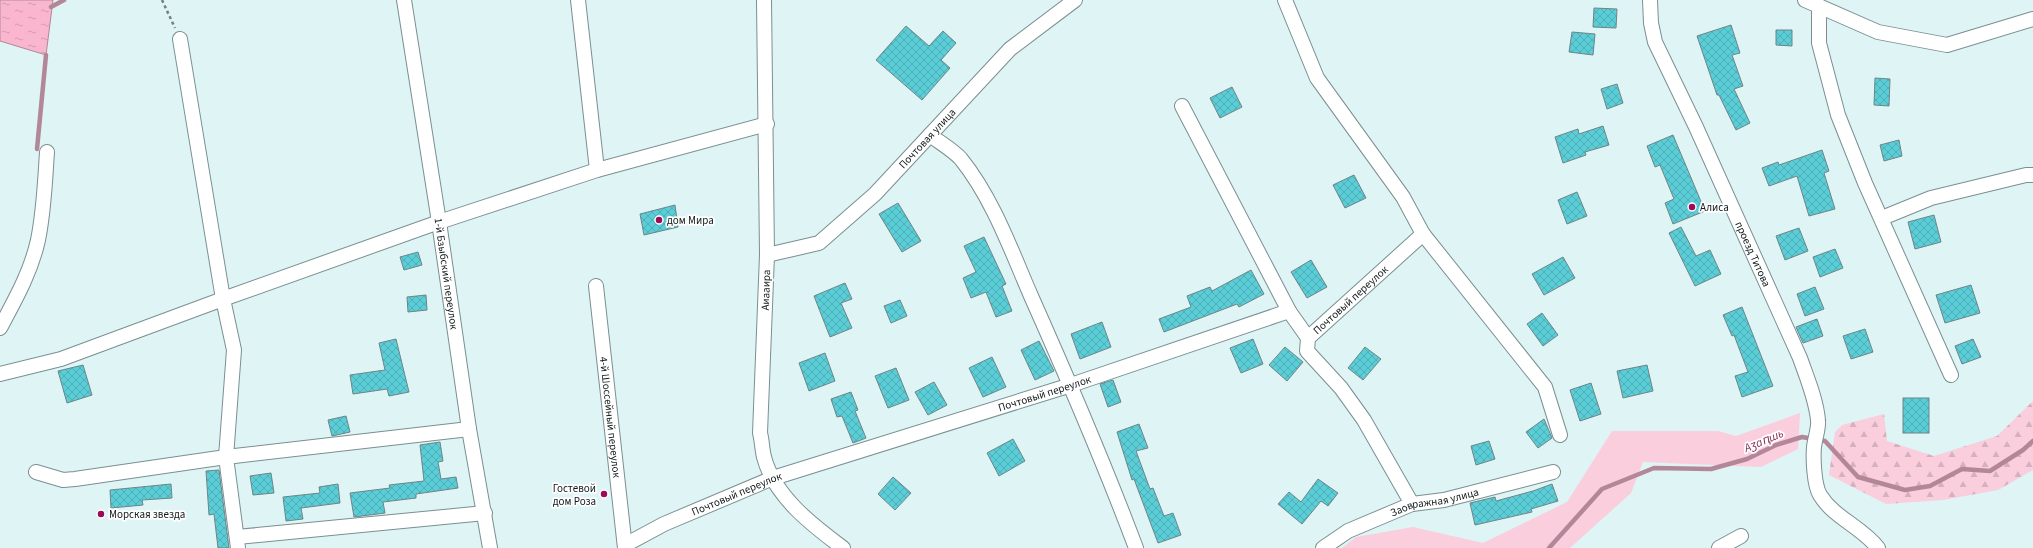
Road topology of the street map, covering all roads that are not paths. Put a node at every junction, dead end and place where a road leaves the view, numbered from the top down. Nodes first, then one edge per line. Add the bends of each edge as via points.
1 (404, 0) edge
2 (578, 0) edge
3 (764, 0) edge
4 (1074, 0) edge
5 (1285, 0) edge
6 (1650, 0) edge
7 (1805, 0) edge
8 (1819, 6) junction
9 (2033, 19) edge
10 (180, 39) road end
11 (1182, 106) dead end
12 (766, 124) junction
13 (930, 135) junction
14 (47, 152) dead end
15 (597, 170) junction
16 (2033, 175) edge
17 (1882, 218) junction
18 (439, 222) junction
19 (1423, 234) junction
20 (768, 255) junction
21 (596, 286) dead end
22 (223, 299) junction
23 (1289, 311) junction
24 (0, 328) edge
25 (1308, 338) junction
26 (0, 374) edge
27 (1951, 375) dead end
28 (1071, 385) junction
29 (469, 429) junction
30 (1560, 435) dead end
31 (226, 457) junction
32 (36, 472) dead end
33 (1553, 472) dead end
34 (773, 478) junction
35 (1412, 504) junction
36 (485, 513) junction
37 (1741, 536) dead end
38 (238, 543) edge
39 (625, 546) edge
40 (1332, 546) edge
41 (490, 548) edge
42 (843, 548) edge
43 (1136, 548) edge
44 (1719, 548) edge
45 (1878, 548) edge

1 - 18 street, 1-й Бзыбский переулок
2 - 15 street
3 - 12 street, Аиааира
4 - 13 street, Почтовая улица via 1010,50
5 - 19 street via 1317,78 1403,197
6 - 45 street, проезд Титова via 1655,42 1800,358 1813,394 1818,421 1814,448 1819,493 1828,506 1867,535
7 - 8 street
8 - 9 street via 1878,32 1947,45
8 - 17 street via 1818,43 1838,115
10 - 22 street
11 - 23 street
12 - 15 street
12 - 20 street, Аиааира
13 - 20 street, Почтовая улица via 875,194 819,244
13 - 28 street via 960,158 978,183 1000,224
14 - 24 street via 38,241 25,280
15 - 18 street
16 - 17 street via 1931,198
17 - 27 street
18 - 22 street
18 - 29 street, 1-й Бзыбский переулок
19 - 25 street, Почтовый переулок
19 - 30 street via 1545,386
20 - 34 street, Аиааира via 760,432 764,457
21 - 39 street, 4-й Шоссейный переулок
22 - 26 street via 61,358
22 - 31 street via 234,350
23 - 25 street, Почтовый переулок
23 - 28 street, Почтовый переулок
25 - 35 street via 1307,351 1341,388 1364,420
28 - 34 street, Почтовый переулок
28 - 43 street
29 - 31 street
29 - 36 street, 1-й Бзыбский переулок
31 - 32 street via 69,480
31 - 38 street
33 - 35 street, Заовражная улица via 1444,500
34 - 39 street, Почтовый переулок via 664,524
34 - 42 street, Аиааира via 794,507
35 - 40 street, Заовражная улица via 1348,532
36 - 38 street
36 - 41 street, 1-й Бзыбский переулок
37 - 44 street

